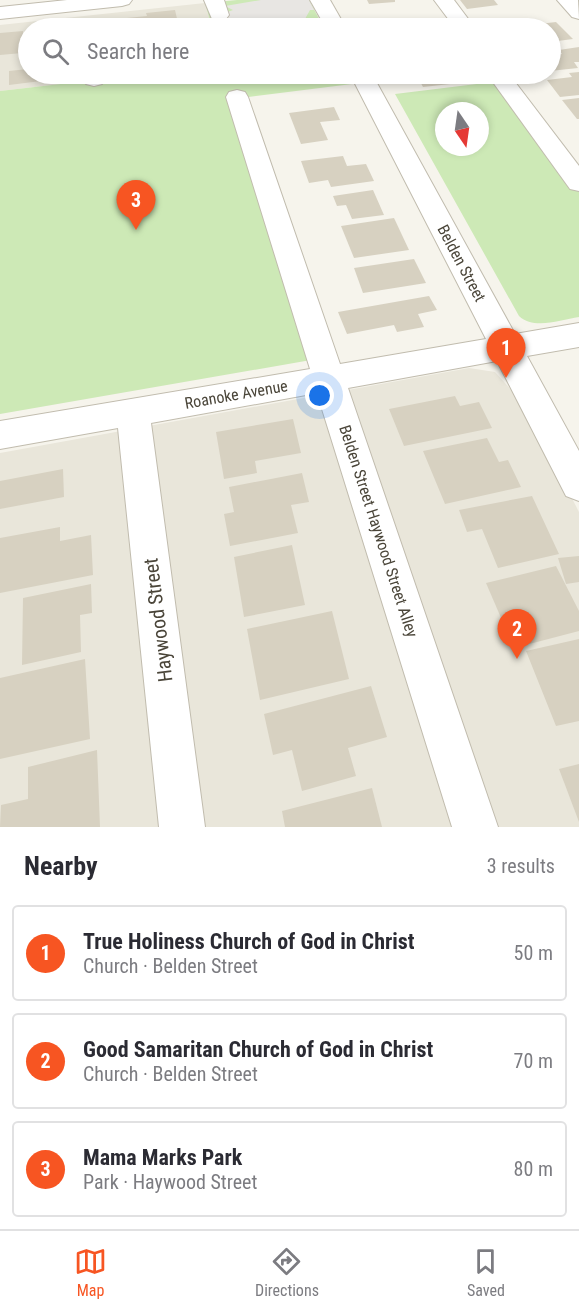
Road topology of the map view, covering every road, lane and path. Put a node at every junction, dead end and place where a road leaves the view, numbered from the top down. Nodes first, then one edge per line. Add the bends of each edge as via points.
1 (122, 0) edge
2 (444, 0) edge
3 (567, 0) edge
4 (317, 3) edge
5 (0, 13) edge
6 (579, 13) edge
7 (328, 18) edge
8 (458, 18) edge
9 (366, 84) edge
10 (505, 84) edge
11 (237, 98) dead end
12 (579, 183) edge
13 (579, 335) edge
14 (507, 348) junction
15 (329, 378) junction
16 (133, 412) junction
17 (0, 435) edge
18 (579, 485) edge
19 (182, 827) edge
20 (475, 827) edge

1 - 5 street via 87,12
2 - 8 street
3 - 6 street
4 - 7 street
9 - 14 street, Belden Street
10 - 12 street
11 - 15 street, Belden Street Haywood Street Alley
13 - 14 street, Roanoke Avenue
14 - 15 street, Roanoke Avenue
14 - 18 street, Belden Street
15 - 16 street, Roanoke Avenue
15 - 20 street, Belden Street Haywood Street Alley
16 - 17 street, Roanoke Avenue
16 - 19 street, Haywood Street

